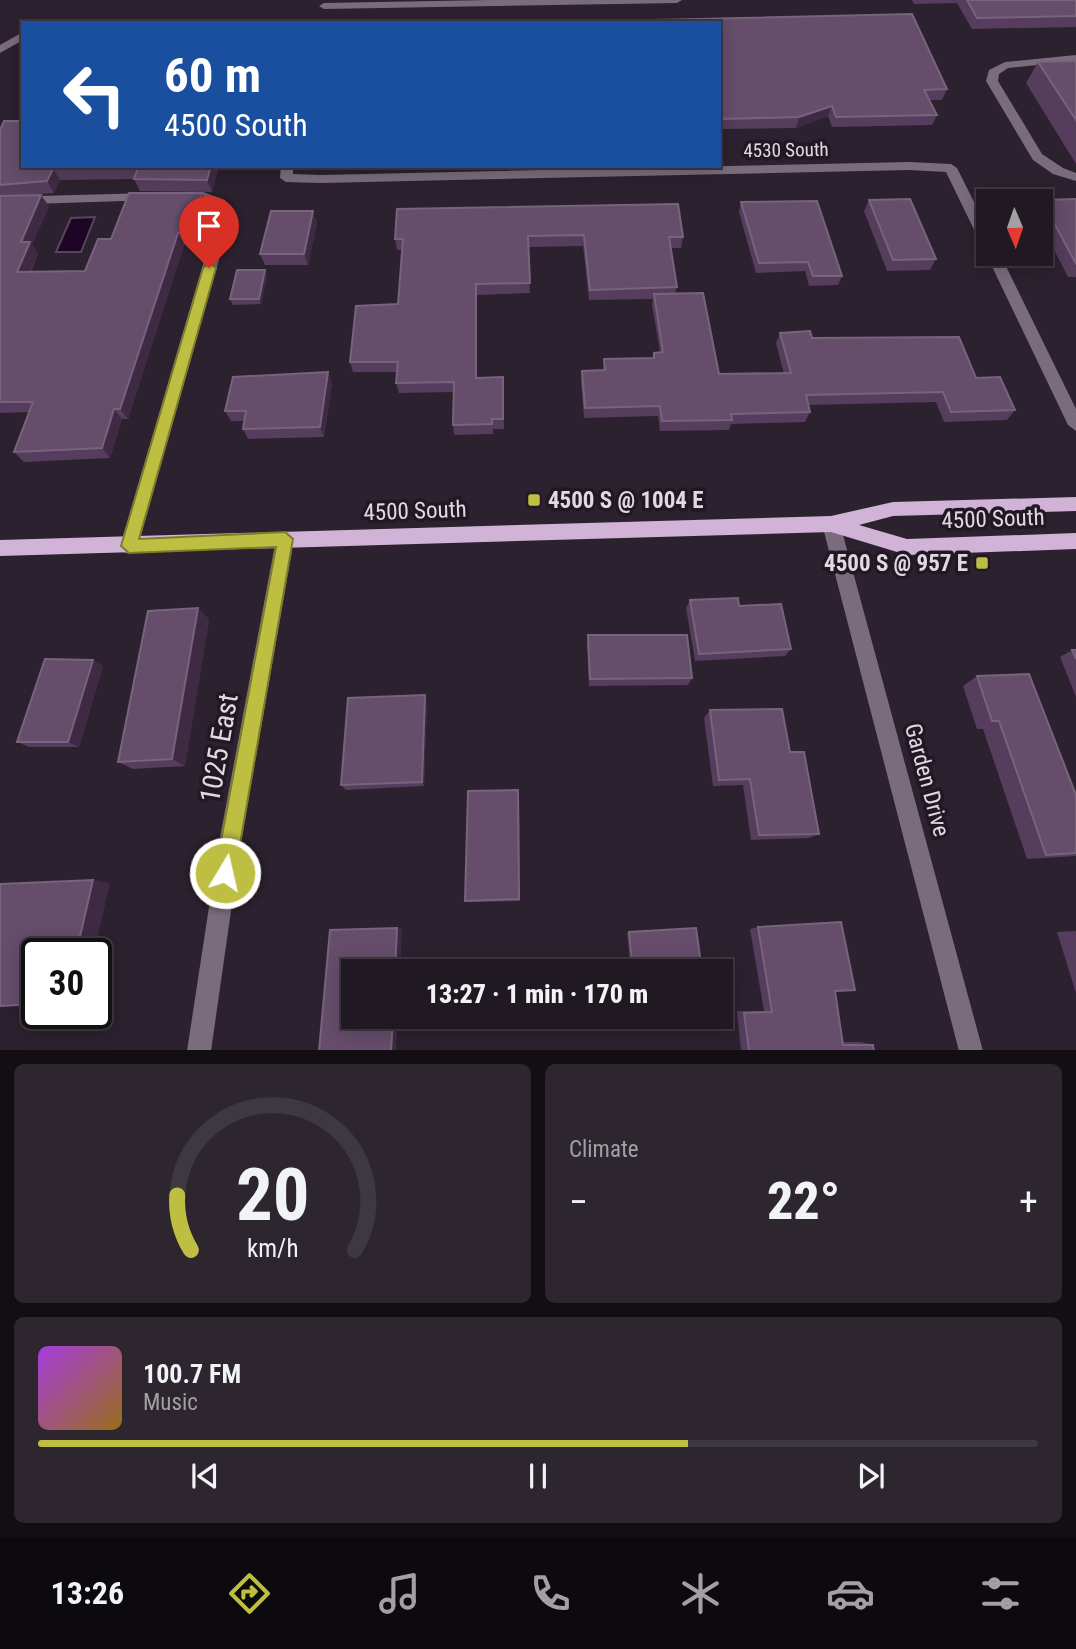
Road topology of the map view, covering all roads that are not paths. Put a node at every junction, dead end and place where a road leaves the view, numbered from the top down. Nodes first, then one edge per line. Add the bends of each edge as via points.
1 (677, 0) edge
2 (324, 7) edge
3 (21, 36) edge
4 (0, 50) edge
5 (1076, 58) edge
6 (286, 172) edge
7 (1076, 177) edge
8 (0, 201) edge
9 (976, 219) edge
10 (999, 266) edge
11 (1076, 425) edge
12 (1076, 504) edge
13 (831, 524) junction
14 (285, 539) junction
15 (1076, 541) edge
16 (129, 546) junction
17 (0, 548) edge
18 (199, 1050) edge
19 (971, 1050) edge

1 - 2 street
3 - 4 street
5 - 7 street via 1005,65 993,72 992,81 1037,157
6 - 9 street, 4530 South via 334,179 951,168
8 - 16 street via 206,196 224,207
10 - 11 street
12 - 13 main road, 4500 South via 893,509
13 - 14 main road, 4500 South
13 - 15 main road, 4500 South via 907,547
13 - 19 street, Garden Drive
14 - 16 main road, 4500 South
14 - 18 street, 1025 East via 229,848
16 - 17 main road, 4500 South

